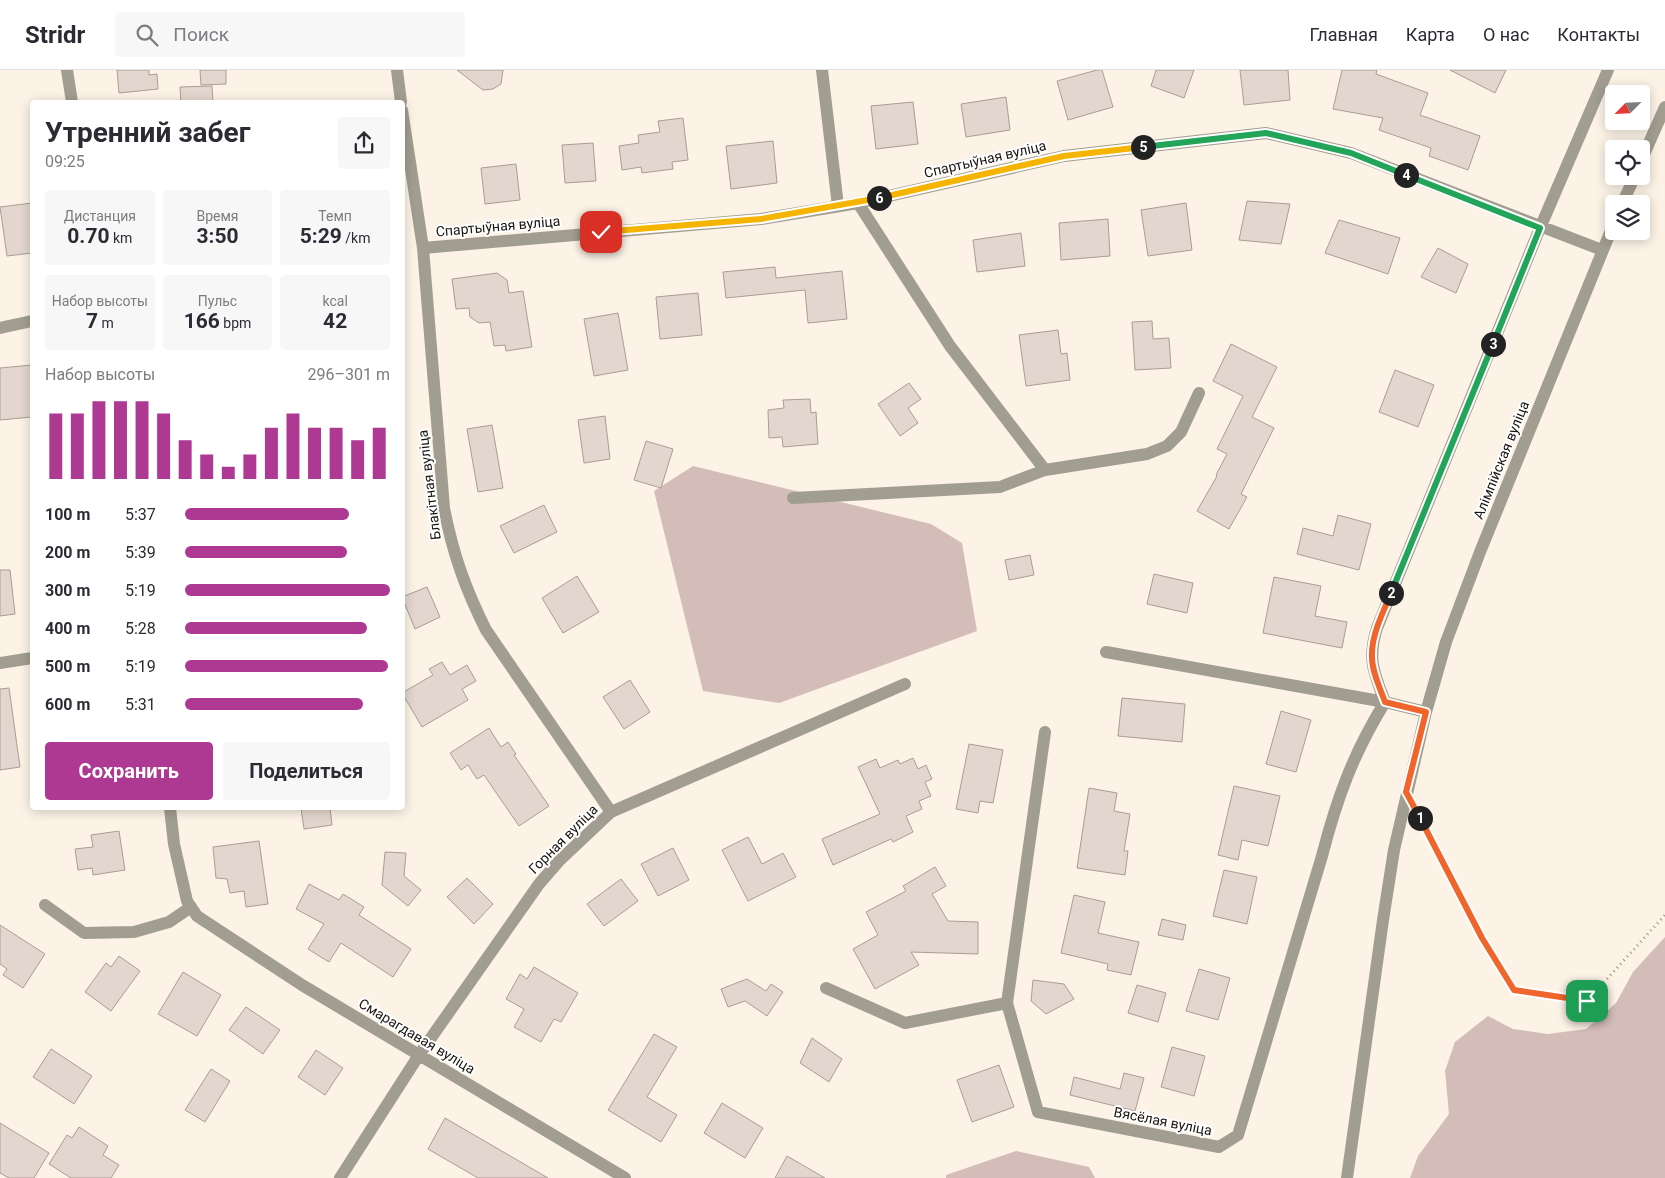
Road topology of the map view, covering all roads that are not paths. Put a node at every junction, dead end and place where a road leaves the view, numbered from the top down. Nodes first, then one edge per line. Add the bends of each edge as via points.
1 (67, 70) edge
2 (397, 70) edge
3 (822, 70) edge
4 (1608, 70) edge
5 (72, 100) edge
6 (401, 100) edge
7 (1665, 107) edge
8 (405, 130) edge
9 (1650, 141) edge
10 (858, 203) junction
11 (838, 206) junction
12 (1540, 228) junction
13 (1606, 240) edge
14 (423, 248) junction
15 (1602, 250) junction
16 (30, 321) edge
17 (0, 328) edge
18 (1199, 393) dead end
19 (1045, 470) junction
20 (793, 498) dead end
21 (1106, 652) dead end
22 (30, 658) edge
23 (0, 663) edge
24 (905, 684) dead end
25 (1385, 702) junction
26 (1426, 712) junction
27 (1045, 732) dead end
28 (170, 810) edge
29 (611, 812) junction
30 (44, 905) dead end
31 (194, 911) junction
32 (826, 988) dead end
33 (1007, 1003) junction
34 (419, 1055) junction
35 (340, 1178) edge
36 (625, 1178) edge
37 (1347, 1178) edge

1 - 5 street
2 - 6 street
3 - 11 street
4 - 12 street
7 - 9 street
8 - 14 street, Блакітная вуліца
10 - 11 street, Спартыўная вуліца
10 - 12 street, Спартыўная вуліца via 1064,156 1266,133 1351,153
10 - 19 street via 950,346
11 - 14 street, Спартыўная вуліца via 761,219
12 - 15 street, Спартыўная вуліца
12 - 25 street via 1372,644 1374,672
13 - 15 street, Алімпійская вуліца
14 - 29 street, Блакітная вуліца via 444,508 460,572 486,630
15 - 26 street, Алімпійская вуліца via 1480,552 1446,642
16 - 17 street
18 - 19 street via 1181,432 1167,446 1147,454
19 - 20 street via 1000,487
21 - 25 street
22 - 23 street
24 - 29 street, Горная вуліца
25 - 26 street
25 - 33 street, Вясёлая вуліца via 1358,749 1334,810 1238,1135 1219,1147 1038,1112
26 - 37 street, Алімпійская вуліца via 1394,850
27 - 33 street, Вясёлая вуліца
28 - 31 street via 187,901
29 - 34 street, Горная вуліца via 539,884
30 - 31 street via 84,933 134,932
31 - 34 street, Смарагдавая вуліца via 302,985
32 - 33 street via 905,1024
34 - 35 street, Горная вуліца
34 - 36 street, Смарагдавая вуліца

